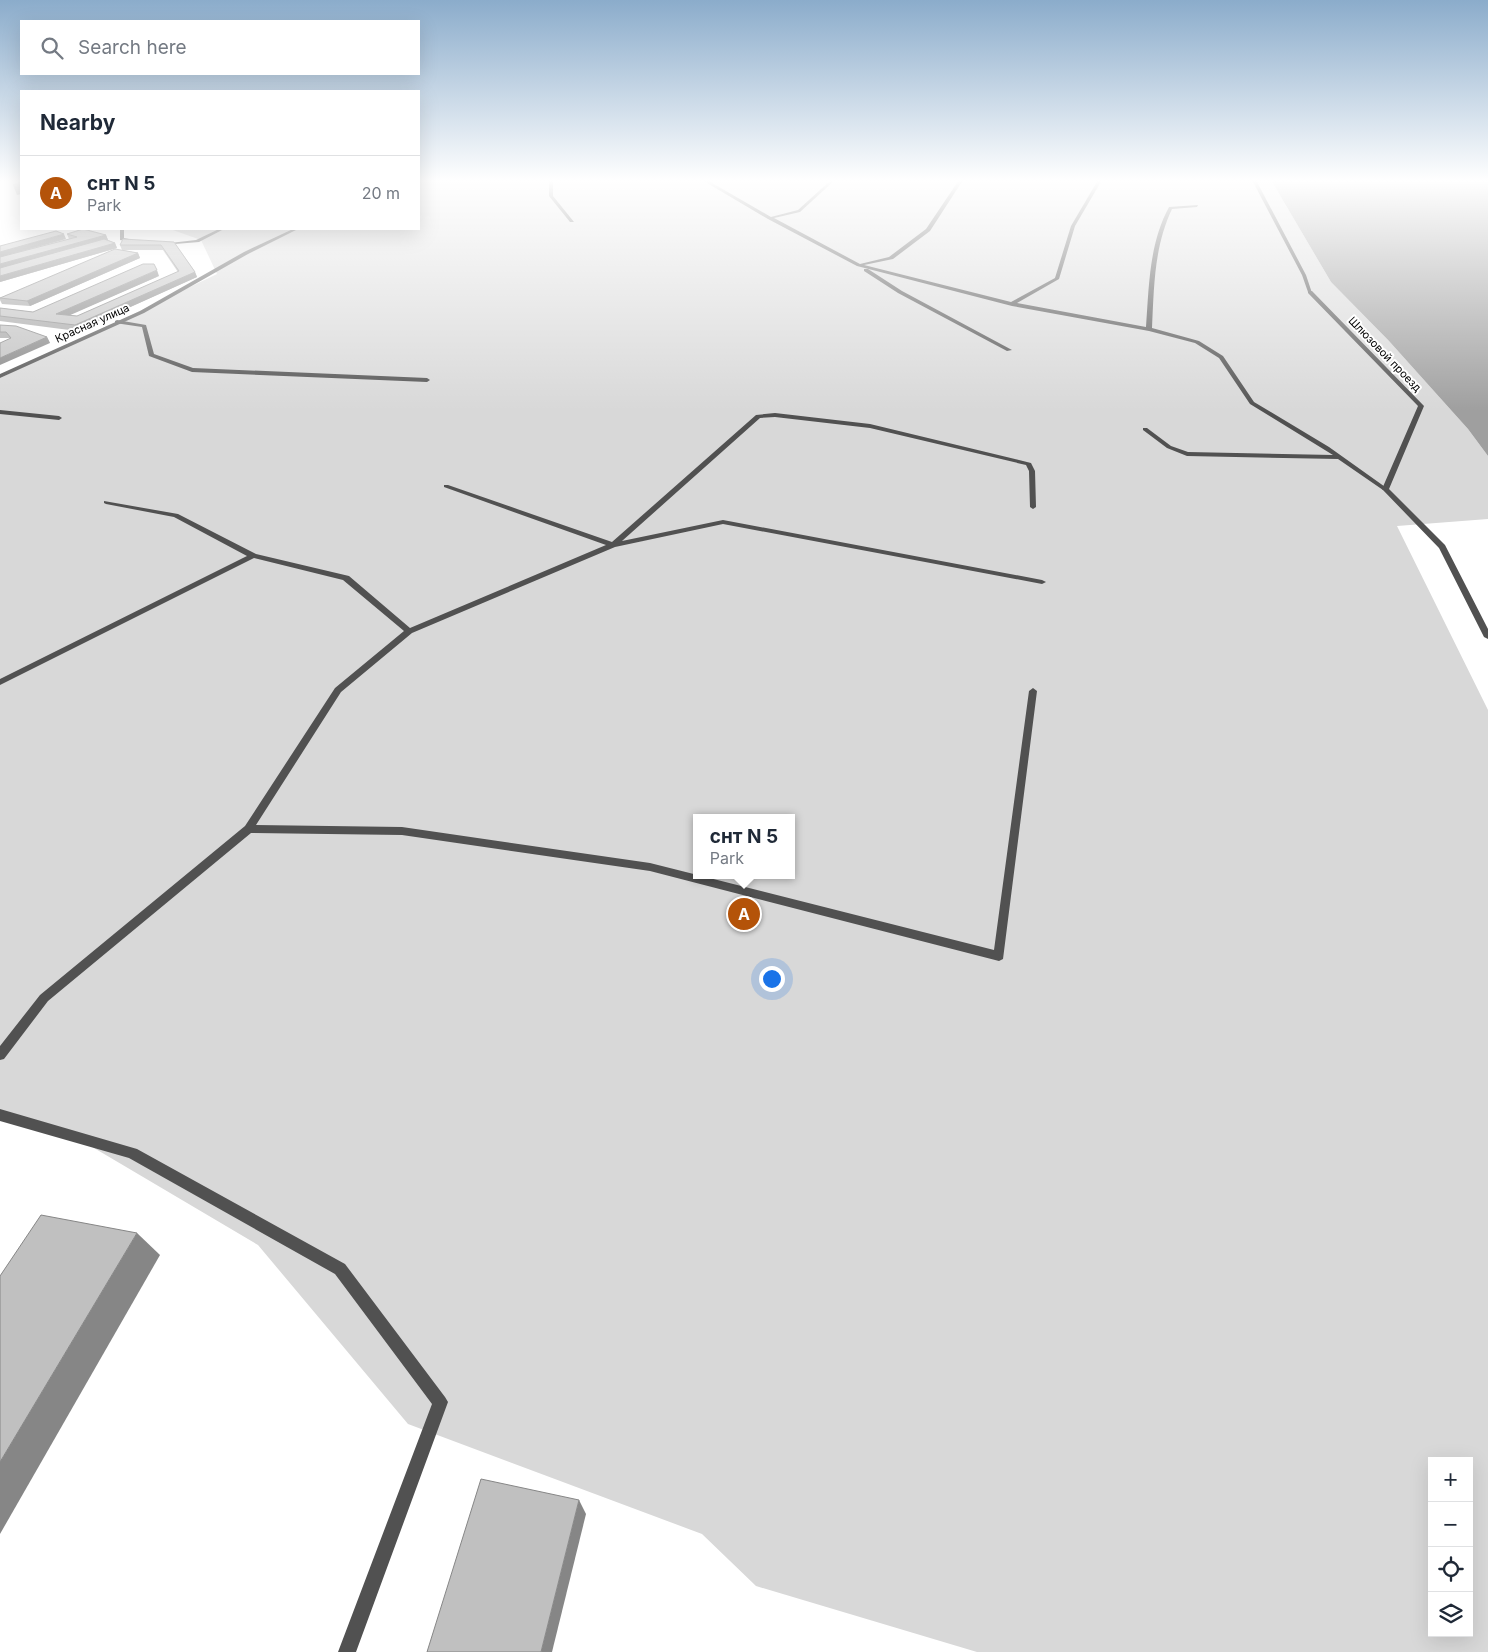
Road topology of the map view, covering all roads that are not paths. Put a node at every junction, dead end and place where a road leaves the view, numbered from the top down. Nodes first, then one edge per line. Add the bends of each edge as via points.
1 (239, 257) edge
2 (844, 257) edge
3 (892, 257) edge
4 (1064, 257) edge
5 (1153, 257) edge
6 (1295, 257) edge
7 (859, 265) junction
8 (1012, 304) junction
9 (117, 322) junction
10 (1149, 329) junction
11 (1009, 350) dead end
12 (0, 376) edge
13 (427, 380) dead end
14 (0, 412) edge
15 (59, 418) dead end
16 (1146, 429) dead end
17 (1339, 457) junction
18 (446, 486) dead end
19 (1385, 489) junction
20 (106, 502) dead end
21 (1033, 507) dead end
22 (613, 545) junction
23 (253, 556) junction
24 (1042, 582) dead end
25 (409, 631) junction
26 (1488, 637) edge
27 (0, 682) edge
28 (1033, 691) dead end
29 (249, 829) junction
30 (693, 878) edge
31 (697, 879) edge
32 (0, 1055) edge
33 (0, 1115) edge
34 (347, 1652) edge

1 - 9 street, Красная улица via 142,312
2 - 7 street
3 - 7 street
4 - 8 street via 1057,279
5 - 10 street
6 - 19 street, Шлюзовой проезд via 1310,292 1421,406
7 - 8 street
7 - 11 street via 900,292
8 - 10 street
9 - 12 street, Красная улица
9 - 13 street via 144,326 152,355 192,370
10 - 17 street via 1197,342 1221,357 1252,403
14 - 15 street
16 - 17 street via 1169,447 1187,454
17 - 19 street
18 - 22 street
19 - 26 street via 1442,547
20 - 23 street via 176,515
21 - 22 street via 1029,464 870,426 775,415 758,416
22 - 24 street via 723,522
22 - 25 street
23 - 25 street via 346,578
23 - 27 street
25 - 29 street via 338,690
28 - 31 street via 999,956
29 - 30 street via 402,831 650,867
29 - 32 street via 44,998
33 - 34 street via 132,1152 340,1269 440,1402

